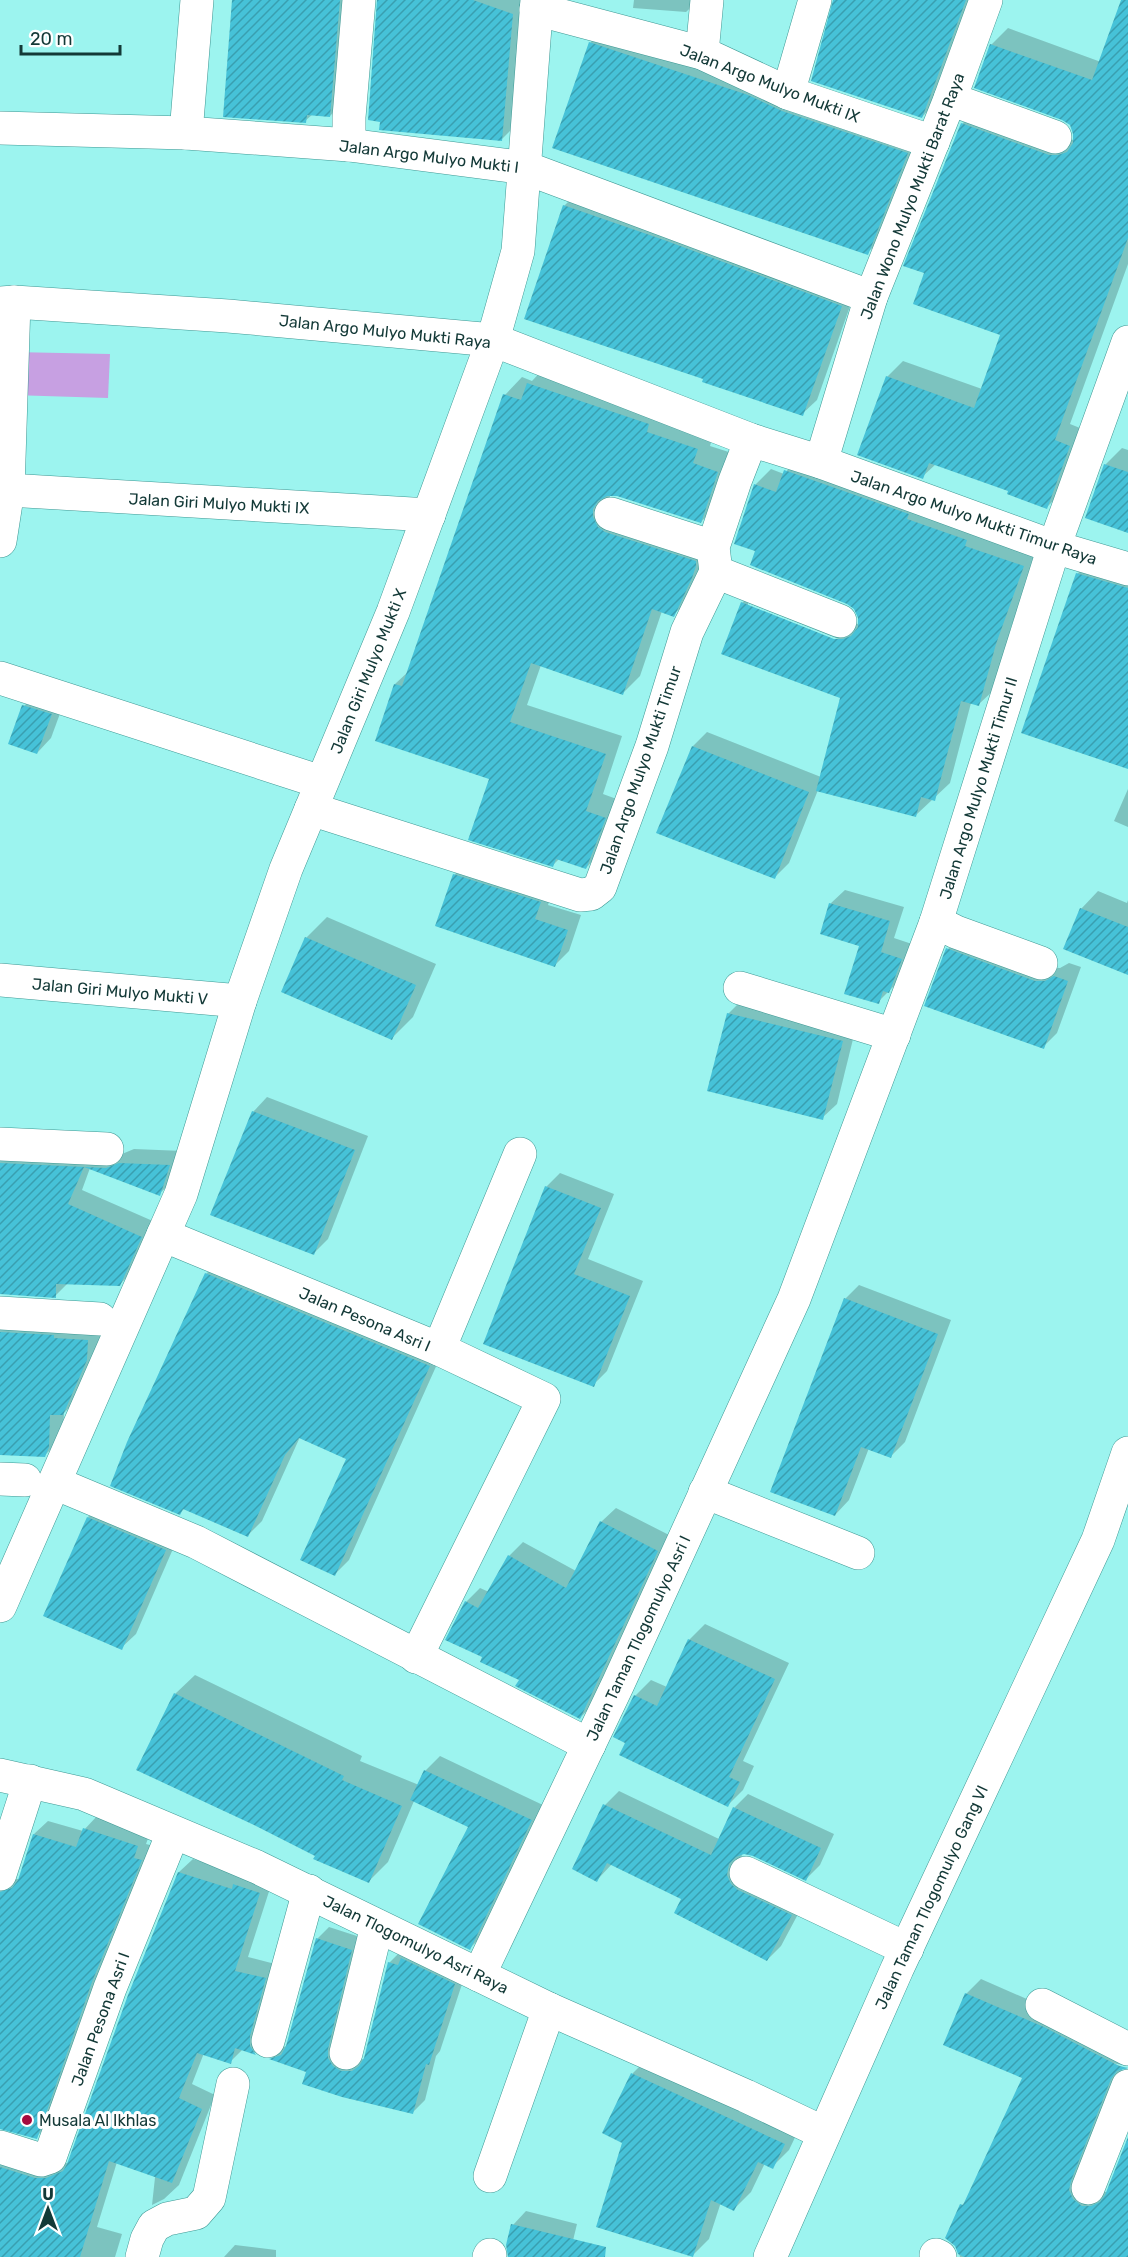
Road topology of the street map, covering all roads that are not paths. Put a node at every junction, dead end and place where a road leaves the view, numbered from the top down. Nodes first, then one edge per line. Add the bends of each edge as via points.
1 (196, 0) edge
2 (359, 0) edge
3 (707, 0) edge
4 (814, 0) edge
5 (986, 0) edge
6 (536, 5) edge
7 (702, 53) junction
8 (788, 93) junction
9 (950, 99) junction
10 (0, 128) edge
11 (186, 133) junction
12 (1055, 137) dead end
13 (933, 142) junction
14 (349, 145) junction
15 (526, 168) junction
16 (871, 297) junction
17 (7, 302) edge
18 (493, 340) junction
19 (1128, 342) edge
20 (751, 440) junction
21 (821, 462) junction
22 (8, 490) junction
23 (611, 514) dead end
24 (429, 516) junction
25 (0, 541) edge
26 (1054, 547) junction
27 (715, 560) junction
28 (1128, 569) edge
29 (840, 621) dead end
30 (0, 678) edge
31 (316, 795) junction
32 (936, 922) junction
33 (1041, 963) dead end
34 (0, 980) edge
35 (740, 988) dead end
36 (240, 1001) junction
37 (894, 1035) junction
38 (0, 1144) edge
39 (107, 1149) dead end
40 (520, 1154) dead end
41 (163, 1235) junction
42 (0, 1312) edge
43 (100, 1319) dead end
44 (439, 1349) junction
45 (1128, 1453) edge
46 (27, 1481) edge
47 (705, 1492) junction
48 (858, 1553) dead end
49 (0, 1606) edge
50 (416, 1657) junction
51 (589, 1745) junction
52 (15, 1778) edge
53 (173, 1833) junction
54 (746, 1873) dead end
55 (0, 1874) edge
56 (309, 1891) junction
57 (377, 1926) junction
58 (907, 1949) junction
59 (478, 1975) junction
60 (1042, 2005) dead end
61 (549, 2009) junction
62 (268, 2041) dead end
63 (1128, 2049) edge
64 (346, 2054) dead end
65 (233, 2084) dead end
66 (1128, 2086) edge
67 (824, 2133) junction
68 (0, 2147) edge
69 (489, 2176) dead end
70 (1088, 2188) dead end
71 (142, 2257) edge
72 (770, 2257) edge

1 - 11 street
2 - 14 street
3 - 7 street
4 - 8 street
5 - 9 street, Jalan Wono Mulyo Mukti Barat Raya
6 - 7 street, Jalan Argo Mulyo Mukti IX
6 - 15 street, Jalan Giri Mulyo Mukti X
7 - 8 street, Jalan Argo Mulyo Mukti IX
8 - 13 street, Jalan Argo Mulyo Mukti IX
9 - 12 street
9 - 13 street, Jalan Wono Mulyo Mukti Barat Raya
10 - 11 street, Jalan Argo Mulyo Mukti I
11 - 14 street, Jalan Argo Mulyo Mukti I
13 - 16 street, Jalan Wono Mulyo Mukti Barat Raya
14 - 15 street, Jalan Argo Mulyo Mukti I
15 - 16 street, Jalan Argo Mulyo Mukti I
15 - 18 street, Jalan Giri Mulyo Mukti X via 518,251
16 - 21 street, Jalan Wono Mulyo Mukti Barat Raya
17 - 18 street, Jalan Argo Mulyo Mukti Raya via 228,315
17 - 22 street
18 - 20 street, Jalan Argo Mulyo Mukti Raya
18 - 24 street, Jalan Giri Mulyo Mukti X
19 - 26 street, Jalan Argo Mulyo Mukti Timur II
20 - 21 street, Jalan Argo Mulyo Mukti Raya
20 - 27 street, Jalan Argo Mulyo Mukti Timur via 735,481
21 - 26 street, Jalan Argo Mulyo Mukti Timur Raya
22 - 24 street, Jalan Giri Mulyo Mukti IX
22 - 25 street
23 - 27 street
24 - 31 street, Jalan Giri Mulyo Mukti X
26 - 28 street, Jalan Argo Mulyo Mukti Timur Raya
26 - 32 street, Jalan Argo Mulyo Mukti Timur II
27 - 29 street
27 - 31 street, Jalan Argo Mulyo Mukti Timur via 600,887 591,894 580,895
30 - 31 street
31 - 36 street, Jalan Giri Mulyo Mukti X
32 - 33 street, Jalan Argo Mulyo Mukti Timur II
32 - 37 street, Jalan Taman Tlogomulyo Asri I
34 - 36 street, Jalan Giri Mulyo Mukti V
35 - 37 street
36 - 41 street via 181,1194
37 - 47 street, Jalan Taman Tlogomulyo Asri I via 794,1299
38 - 39 street
40 - 44 street, Jalan Pesona Asri I
41 - 44 street, Jalan Pesona Asri I
41 - 46 street
42 - 43 street
44 - 50 street via 544,1399
45 - 58 street, Jalan Taman Tlogomulyo Gang VI via 1098,1539
46 - 49 street
46 - 50 street via 196,1542
47 - 48 street
47 - 51 street, Jalan Taman Tlogomulyo Asri I
50 - 51 street
51 - 59 street, Jalan Taman Tlogomulyo Asri I
52 - 53 street, Jalan Tlogomulyo Asri Raya via 84,1794
52 - 55 street
53 - 56 street, Jalan Tlogomulyo Asri Raya
53 - 68 street, Jalan Pesona Asri I via 110,1988 51,2157 41,2160
54 - 58 street
56 - 57 street, Jalan Tlogomulyo Asri Raya
56 - 62 street
57 - 59 street, Jalan Tlogomulyo Asri Raya
57 - 64 street
58 - 67 street, Jalan Taman Tlogomulyo Gang VI
59 - 61 street, Jalan Tlogomulyo Asri Raya
60 - 63 street
61 - 67 street, Jalan Tlogomulyo Asri Raya
61 - 69 street
65 - 71 street via 209,2198 196,2213 166,2219 154,2226
66 - 70 street
67 - 72 street, Jalan Taman Tlogomulyo Gang VI

